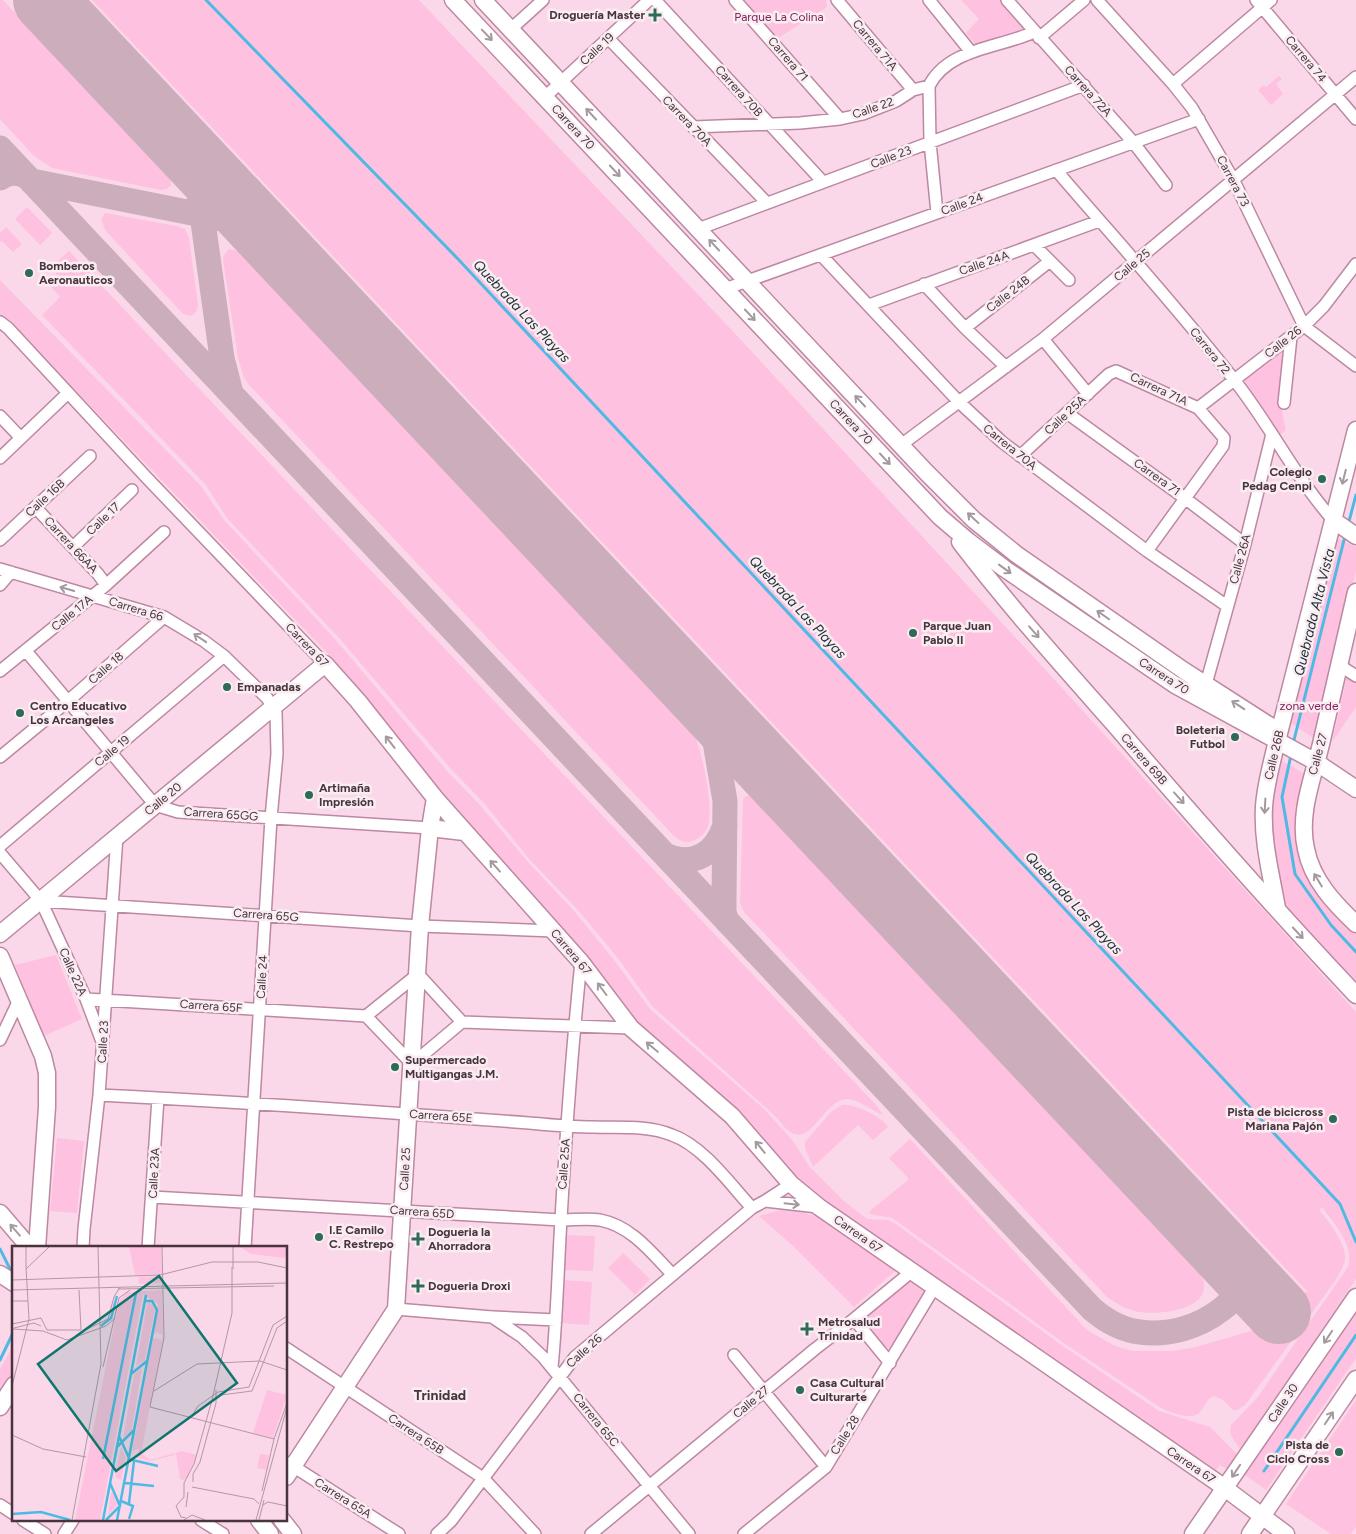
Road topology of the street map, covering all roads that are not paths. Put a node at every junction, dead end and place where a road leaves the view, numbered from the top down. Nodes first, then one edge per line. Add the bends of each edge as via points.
1 (453, 0) edge
2 (483, 0) edge
3 (543, 0) edge
4 (649, 0) edge
5 (655, 0) edge
6 (736, 0) edge
7 (837, 0) edge
8 (929, 0) edge
9 (1007, 0) edge
10 (1084, 0) edge
11 (1096, 0) edge
12 (1263, 2) edge
13 (511, 29) junction
14 (1036, 35) junction
15 (608, 38) junction
16 (971, 52) junction
17 (1356, 77) edge
18 (561, 83) junction
19 (1173, 84) junction
20 (1084, 85) junction
21 (929, 86) junction
22 (913, 90) junction
23 (1335, 94) junction
24 (545, 97) junction
25 (840, 118) junction
26 (1199, 119) junction
27 (1356, 119) edge
28 (769, 124) junction
29 (694, 127) junction
30 (930, 142) junction
31 (1133, 142) junction
32 (1056, 170) junction
33 (1234, 179) junction
34 (824, 182) junction
35 (1166, 185) dead end
36 (767, 203) junction
37 (937, 213) junction
38 (1099, 220) junction
39 (698, 229) junction
40 (1034, 245) junction
41 (821, 254) junction
42 (1050, 261) junction
43 (1136, 261) junction
44 (1354, 271) edge
45 (1069, 280) dead end
46 (747, 281) junction
47 (924, 284) junction
48 (725, 289) junction
49 (869, 305) junction
50 (0, 322) edge
51 (1304, 326) junction
52 (965, 328) junction
53 (1291, 337) junction
54 (1043, 339) junction
55 (1006, 366) junction
56 (1356, 366) edge
57 (1109, 374) joint
58 (1234, 379) junction
59 (68, 393) junction
60 (1088, 394) junction
61 (959, 402) junction
62 (1284, 403) dead end
63 (1198, 408) junction
64 (1067, 413) junction
65 (0, 416) edge
66 (1356, 430) edge
67 (1272, 434) junction
68 (22, 438) junction
69 (901, 445) junction
70 (90, 456) dead end
71 (1020, 456) junction
72 (0, 458) edge
73 (132, 490) dead end
74 (1186, 499) junction
75 (36, 507) junction
76 (940, 517) junction
77 (1345, 529) edge
78 (164, 532) dead end
79 (0, 540) edge
80 (1245, 544) junction
81 (73, 547) junction
82 (1147, 551) junction
83 (5, 570) edge
84 (0, 585) edge
85 (106, 585) junction
86 (1356, 592) edge
87 (93, 596) junction
88 (1228, 606) junction
89 (164, 617) junction
90 (26, 651) junction
91 (224, 656) junction
92 (325, 664) junction
93 (1339, 665) junction
94 (0, 672) edge
95 (1356, 676) edge
96 (1206, 684) junction
97 (68, 701) junction
98 (274, 707) junction
99 (1288, 743) junction
100 (111, 752) junction
101 (1318, 754) junction
102 (0, 757) edge
103 (1352, 786) edge
104 (435, 798) junction
105 (155, 805) junction
106 (271, 818) junction
107 (430, 828) junction
108 (464, 832) junction
109 (117, 836) junction
110 (0, 846) edge
111 (0, 853) edge
112 (41, 901) junction
113 (112, 905) junction
114 (1277, 909) junction
115 (265, 915) junction
116 (1355, 920) edge
117 (420, 926) junction
118 (554, 931) junction
119 (0, 934) edge
120 (0, 956) edge
121 (581, 962) junction
122 (418, 974) junction
123 (1356, 995) edge
124 (19, 1000) junction
125 (86, 1000) junction
126 (105, 1000) junction
127 (260, 1010) junction
128 (366, 1016) junction
129 (462, 1022) junction
130 (574, 1027) junction
131 (631, 1028) junction
132 (0, 1040) edge
133 (103, 1044) junction
134 (412, 1064) junction
135 (99, 1095) junction
136 (158, 1098) junction
137 (253, 1104) junction
138 (408, 1114) junction
139 (566, 1126) junction
140 (791, 1184) junction
141 (152, 1197) junction
142 (766, 1201) junction
143 (248, 1202) junction
144 (820, 1207) junction
145 (752, 1208) junction
146 (403, 1210) junction
147 (0, 1213) edge
148 (561, 1220) junction
149 (28, 1246) edge
150 (37, 1246) edge
151 (83, 1246) edge
152 (148, 1246) edge
153 (245, 1246) edge
154 (911, 1272) junction
155 (672, 1274) junction
156 (934, 1288) junction
157 (1356, 1296) edge
158 (396, 1309) junction
159 (492, 1317) junction
160 (854, 1319) junction
161 (556, 1320) junction
162 (288, 1349) edge
163 (734, 1355) dead end
164 (890, 1363) junction
165 (555, 1371) junction
166 (1356, 1379) edge
167 (12, 1387) edge
168 (345, 1388) junction
169 (764, 1391) junction
170 (0, 1407) edge
171 (826, 1467) junction
172 (289, 1469) edge
173 (483, 1478) junction
174 (649, 1486) junction
175 (1224, 1488) junction
176 (0, 1505) edge
177 (12, 1513) edge
178 (1262, 1516) junction
179 (26, 1522) edge
180 (72, 1522) edge
181 (204, 1522) edge
182 (258, 1522) edge
183 (261, 1522) edge
184 (284, 1522) edge
185 (45, 1534) edge
186 (64, 1534) edge
187 (223, 1534) edge
188 (250, 1534) edge
189 (270, 1534) edge
190 (294, 1534) edge
191 (399, 1534) edge
192 (437, 1534) edge
193 (535, 1534) edge
194 (591, 1534) edge
195 (689, 1534) edge
196 (744, 1534) edge
197 (1193, 1534) edge
198 (1250, 1534) edge
199 (1286, 1534) edge

1 -> 24 street, Carrera 70
2 - 13 street, Carrera 70
3 - 13 street
4 - 15 street, Calle 19
5 - 28 street, Carrera 70B
6 - 25 street, Carrera 71
7 - 22 street, Carrera 71A
8 - 16 street
9 - 14 street, Carrera 72A
10 - 14 street
11 - 19 street, Carrera 73
12 - 19 street
12 - 23 street, Carrera 74
13 - 18 street, Carrera 70
14 - 16 street
14 - 20 street, Carrera 72A
15 - 18 street, Calle 19
15 - 29 street, Carrera 70A
16 - 21 street via 940,71
17 - 23 street, Calle 25
18 - 24 street, Calle 19
39 -> 18 street, Carrera 70
19 - 26 street, Carrera 73
20 - 30 street, Calle 23
20 - 31 street, Carrera 72A
21 - 22 street, Calle 22
21 - 30 street
22 - 25 street, Calle 22 via 896,101 863,114
23 - 27 street, Carrera 74
23 - 33 street, Calle 25
24 -> 48 street, Carrera 70
25 - 28 street, Calle 22
26 - 31 street, Calle 24
26 - 33 street, Carrera 73
28 - 29 street, Calle 22
28 - 34 street, Carrera 70B
29 - 36 street, Carrera 70A
30 - 34 street, Calle 23
30 - 37 street
31 - 32 street, Calle 24
31 - 35 street, Carrera 72A
32 - 37 street, Calle 24
32 - 38 street, Carrera 72
33 - 43 street, Calle 25
33 - 51 street, Carrera 73
34 - 36 street, Calle 23
36 - 39 street, Calle 23
37 - 41 street, Calle 24
38 - 40 street, Calle 24A
38 - 43 street, Carrera 72
46 -> 39 street, Carrera 70
40 - 42 street
40 - 47 street, Calle 24A
41 - 46 street, Calle 24
41 - 49 street, Carrera 70A
42 - 45 street
42 - 52 street, Calle 24B
43 - 54 street, Calle 25
43 - 58 street, Carrera 72
44 - 51 street, Calle 26
46 - 48 street, Calle 24
69 -> 46 street, Carrera 70
47 - 49 street, Calle 24A
47 - 52 street
48 -> 76 street, Carrera 70
49 - 61 street, Carrera 70A
50 - 59 street, Carrera 67
51 - 53 street, Calle 26
51 - 56 street, Carrera 73
52 - 55 street
53 - 58 street, Calle 26
53 - 62 street
54 - 55 street, Calle 25
54 - 60 street
55 - 61 street, Calle 25
57 - 60 street, Calle 25A
57 - 63 street, Carrera 71A via 1116,371 1127,374
58 - 63 street, Calle 26
58 - 67 street, Carrera 72
59 - 68 street
59 - 92 street, Carrera 67
60 - 64 street, Calle 25A
61 - 69 street, Calle 25
61 - 71 street, Carrera 70A
63 - 74 street, Carrera 71A via 1224,438 1223,446
64 - 71 street, Calle 25A
64 - 74 street, Carrera 71
65 - 68 street
66 -> 77 street, Calle 26B
67 - 77 street, Carrera 72 via 1306,486
67 - 80 street, Calle 26A
68 - 72 street
96 -> 69 street, Carrera 70 via 1016,554 974,520
70 - 75 street, Calle 16B
71 - 82 street, Carrera 70A
73 - 81 street, Calle 17
74 - 80 street, Carrera 71
74 - 82 street
75 - 79 street, Calle 16B
75 - 81 street, Carrera 66AA
76 -> 99 street, Carrera 70 via 1005,569 1175,685
76 -> 114 street, Carrera 69B via 1003,597
77 - 99 street, Calle 26B
78 - 85 street, Calle 17A
80 - 88 street, Calle 26A
81 - 85 street, Carrera 66AA
82 - 88 street, Carrera 70A
83 - 84 street
87 -> 83 street, Carrera 66
85 - 87 street, Calle 17A
86 - 93 street, Calle 27
87 - 89 street, Carrera 66
87 - 90 street, Calle 17A
88 - 96 street, Calle 26A
91 -> 89 street, Carrera 66
89 - 97 street, Calle 18
90 - 94 street, Calle 17A
90 - 97 street
91 - 98 street, Carrera 66
91 - 100 street, Calle 19
92 - 98 street, Calle 20
104 -> 92 street, Carrera 67
93 - 95 street
93 - 101 street, Calle 27
99 -> 96 street, Carrera 70
97 - 100 street
97 - 102 street, Calle 18
98 - 105 street, Calle 20
98 - 106 street, Calle 24 via 277,754
99 - 101 street, Carrera 70
99 -> 114 street, Calle 26B via 1264,807 1266,852
100 - 105 street
100 - 110 street, Calle 19
101 - 103 street, Carrera 70
116 -> 101 street, Calle 27 via 1329,896 1308,860 1304,817
104 - 107 street, Calle 25
104 - 108 street, Carrera 67
105 - 106 street, Carrera 65GG via 178,812
105 - 109 street, Calle 20
106 - 107 street, Carrera 65GG
106 - 115 street, Calle 24
107 - 108 street
107 - 117 street, Calle 25
118 -> 108 street, Carrera 67
109 - 112 street, Calle 20
109 - 113 street, Calle 23
111 - 112 street
112 - 113 street, Carrera 65G
112 - 119 street, Calle 20
112 - 125 street, Calle 22A
113 - 115 street, Carrera 65G
113 - 126 street, Calle 23
114 -> 123 street, Carrera 69B
115 - 117 street, Carrera 65G
115 - 127 street, Calle 24
117 - 118 street, Carrera 65G
117 - 122 street, Calle 25
118 - 121 street, Carrera 67
120 - 124 street
121 - 130 street, Calle 25A
131 -> 121 street, Carrera 67
122 - 128 street
122 - 129 street
122 - 134 street, Calle 25
124 - 132 street
124 - 150 street via 47,1073
125 - 126 street, Carrera 65F
125 - 133 street, Calle 22A
126 - 127 street, Carrera 65F
126 - 133 street, Calle 23
127 - 128 street, Carrera 65F
127 - 137 street, Calle 24
128 - 134 street
129 - 130 street
129 - 134 street
130 - 131 street
130 - 139 street, Calle 25A
140 -> 131 street, Carrera 67 via 732,1116
133 - 135 street, Calle 23
134 - 138 street, Calle 25
135 - 136 street, Carrera 65E
135 - 151 street, Calle 23
136 - 137 street, Carrera 65E
136 - 141 street, Calle 23A
137 - 138 street, Carrera 65E
137 - 143 street, Calle 24
138 - 139 street, Carrera 65E
138 - 146 street, Calle 25
139 - 145 street, Carrera 65E via 640,1128 674,1135 716,1167
139 - 148 street, Calle 25A
140 - 142 street, Calle 26
140 - 144 street, Carrera 67
141 - 143 street, Carrera 65D
141 - 152 street, Calle 23A
142 -> 144 street
142 - 145 street, Calle 26
143 - 146 street, Carrera 65D
143 - 153 street, Calle 24
144 - 154 street, Carrera 67
145 - 155 street, Calle 26
146 - 148 street, Carrera 65D
146 - 158 street, Calle 25
149 -> 147 street
148 - 155 street, Carrera 65D via 598,1220 624,1228
148 - 161 street, Calle 25A
154 - 156 street, Carrera 67
154 - 160 street, Calle 27
155 - 165 street, Calle 26
156 - 164 street, Calle 28
156 - 175 street, Carrera 67
157 -> 175 street, Calle 30
158 - 159 street, Carrera 65C
158 - 168 street, Calle 25
159 - 161 street, Carrera 65C
159 - 165 street, Carrera 65C via 522,1337
160 - 164 street
160 - 169 street, Calle 27
161 - 165 street, Calle 25A
162 - 168 street, Carrera 65B
163 - 169 street
164 - 171 street, Calle 28
165 - 173 street, Calle 26 via 547,1394
165 - 174 street, Carrera 65C
178 -> 166 street
167 - 170 street
168 - 172 street, Calle 25
168 - 173 street, Carrera 65B
169 - 171 street
169 - 174 street, Calle 27
171 - 196 street, Calle 28
172 - 191 street, Carrera 65A
173 - 192 street, Calle 26 via 451,1521
173 - 193 street, Carrera 65B
174 - 194 street, Calle 27
174 - 195 street, Carrera 65C
175 - 178 street, Carrera 67
175 - 197 street, Calle 30
176 - 177 street
178 - 198 street
178 - 199 street, Carrera 67
179 - 185 street
180 - 186 street
181 - 187 street
182 - 188 street
183 - 189 street
184 - 190 street

